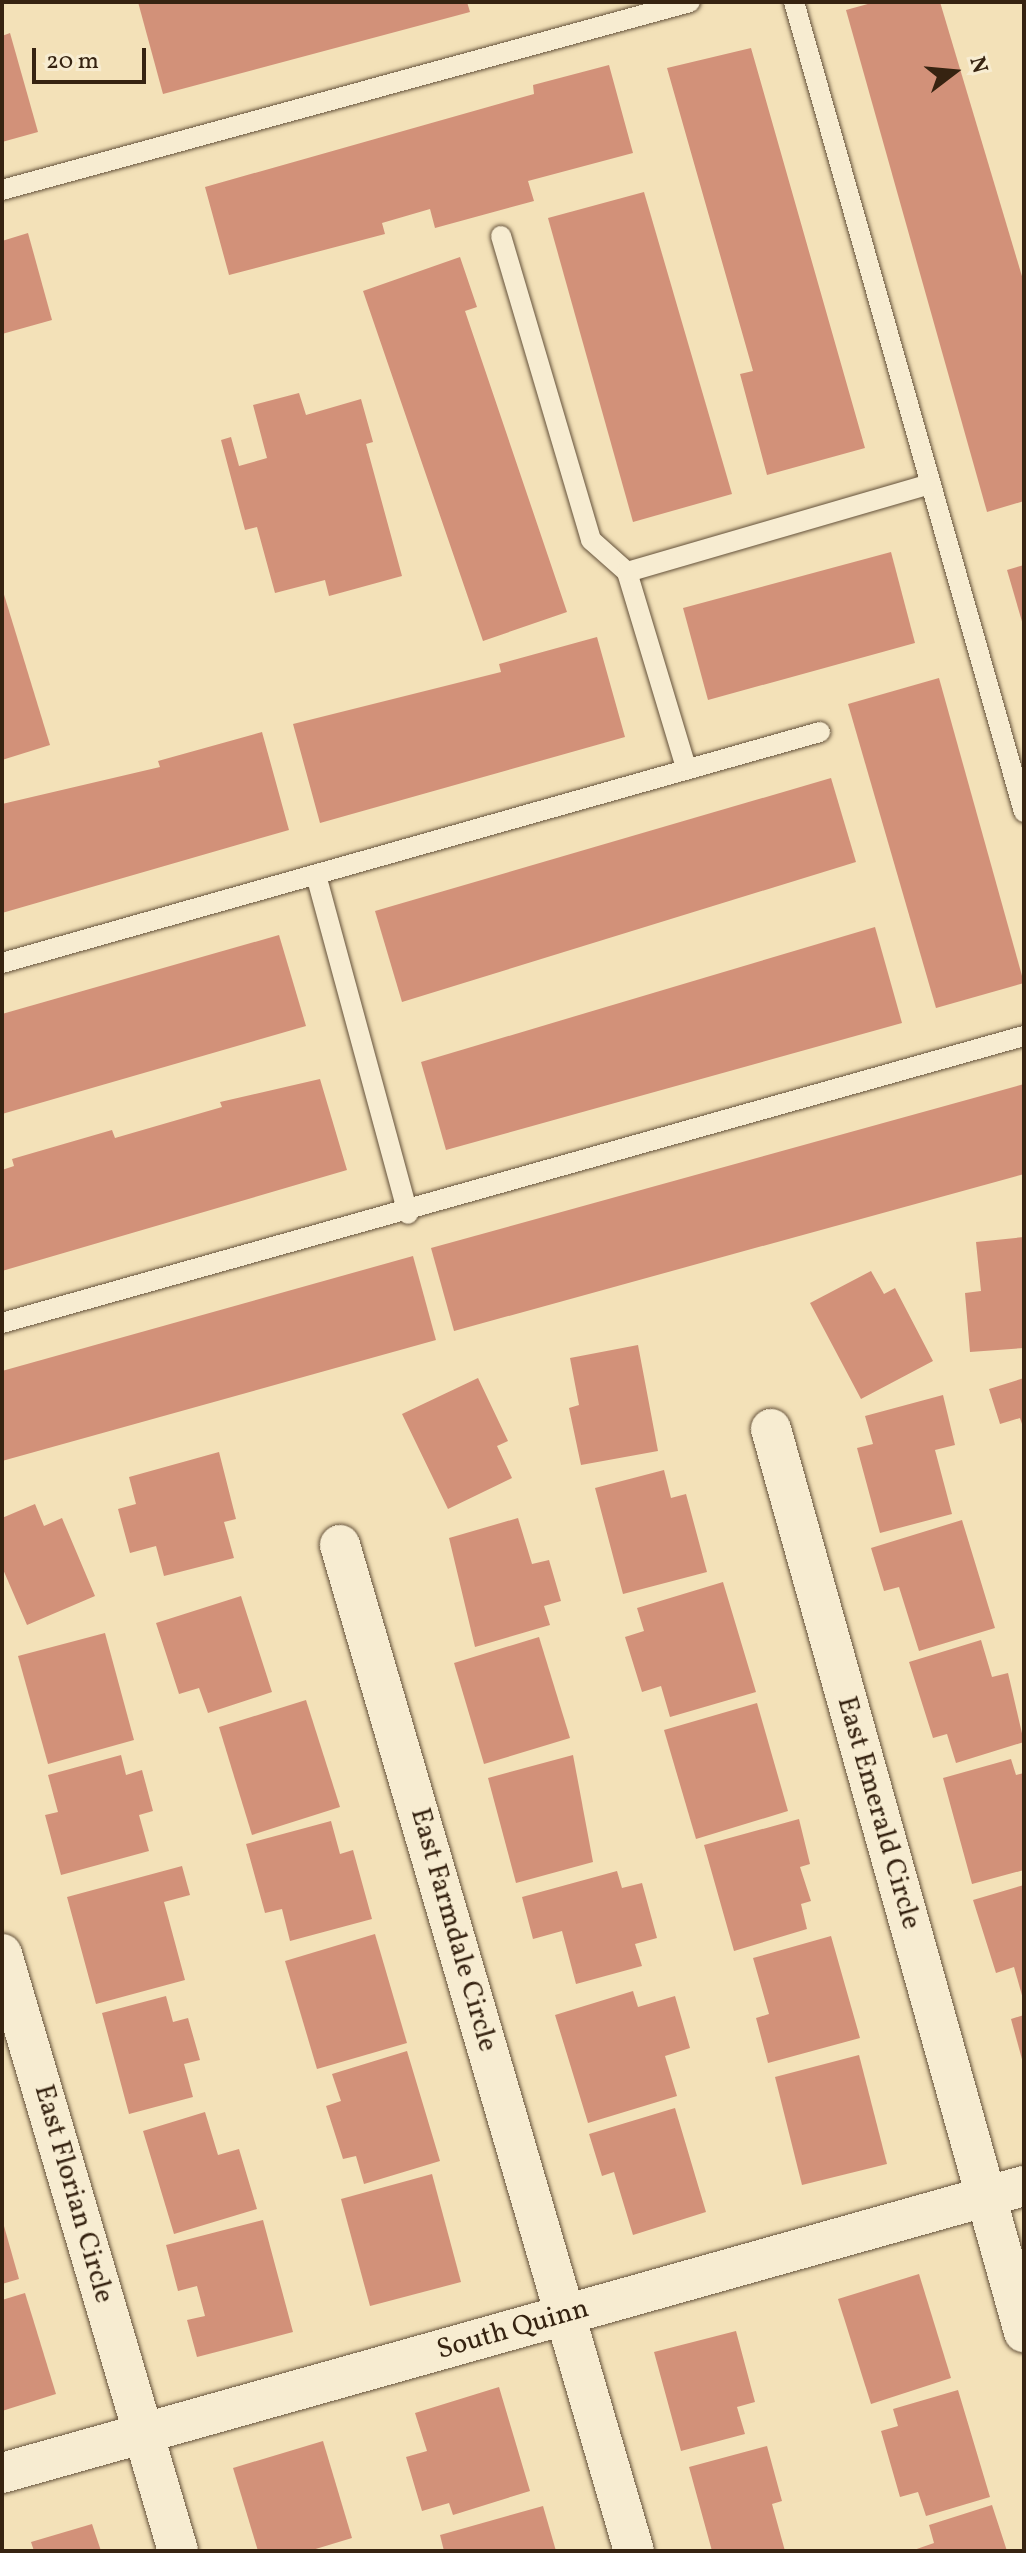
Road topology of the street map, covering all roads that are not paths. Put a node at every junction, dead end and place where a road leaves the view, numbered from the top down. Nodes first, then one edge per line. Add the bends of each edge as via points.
1 (690, 2) edge
2 (794, 2) edge
3 (2, 190) edge
4 (501, 236) dead end
5 (930, 484) junction
6 (627, 572) junction
7 (820, 732) dead end
8 (686, 768) junction
9 (1024, 812) edge
10 (316, 875) junction
11 (2, 963) edge
12 (1024, 1036) edge
13 (408, 1214) junction
14 (2, 1323) edge
15 (771, 1429) dead end
16 (340, 1545) dead end
17 (2, 1954) edge
18 (1024, 2186) edge
19 (984, 2197) junction
20 (567, 2315) junction
21 (1024, 2332) edge
22 (144, 2434) junction
23 (2, 2473) edge
24 (178, 2551) edge
25 (634, 2551) edge

1 - 3 lane
2 - 5 lane
4 - 6 lane via 591,540
5 - 6 lane
5 - 9 lane
6 - 8 lane
7 - 8 lane
8 - 10 lane
10 - 11 lane
10 - 13 lane
12 - 13 lane
13 - 14 lane
15 - 19 street, East Emerald Circle
16 - 20 street, East Farmdale Circle
17 - 22 street, East Florian Circle
18 - 19 street, South Quinn
19 - 20 street, South Quinn
19 - 21 street, East Emerald Circle
20 - 22 street, South Quinn
20 - 25 street, East Farmdale Circle
22 - 23 street, South Quinn
22 - 24 street, East Florian Circle

